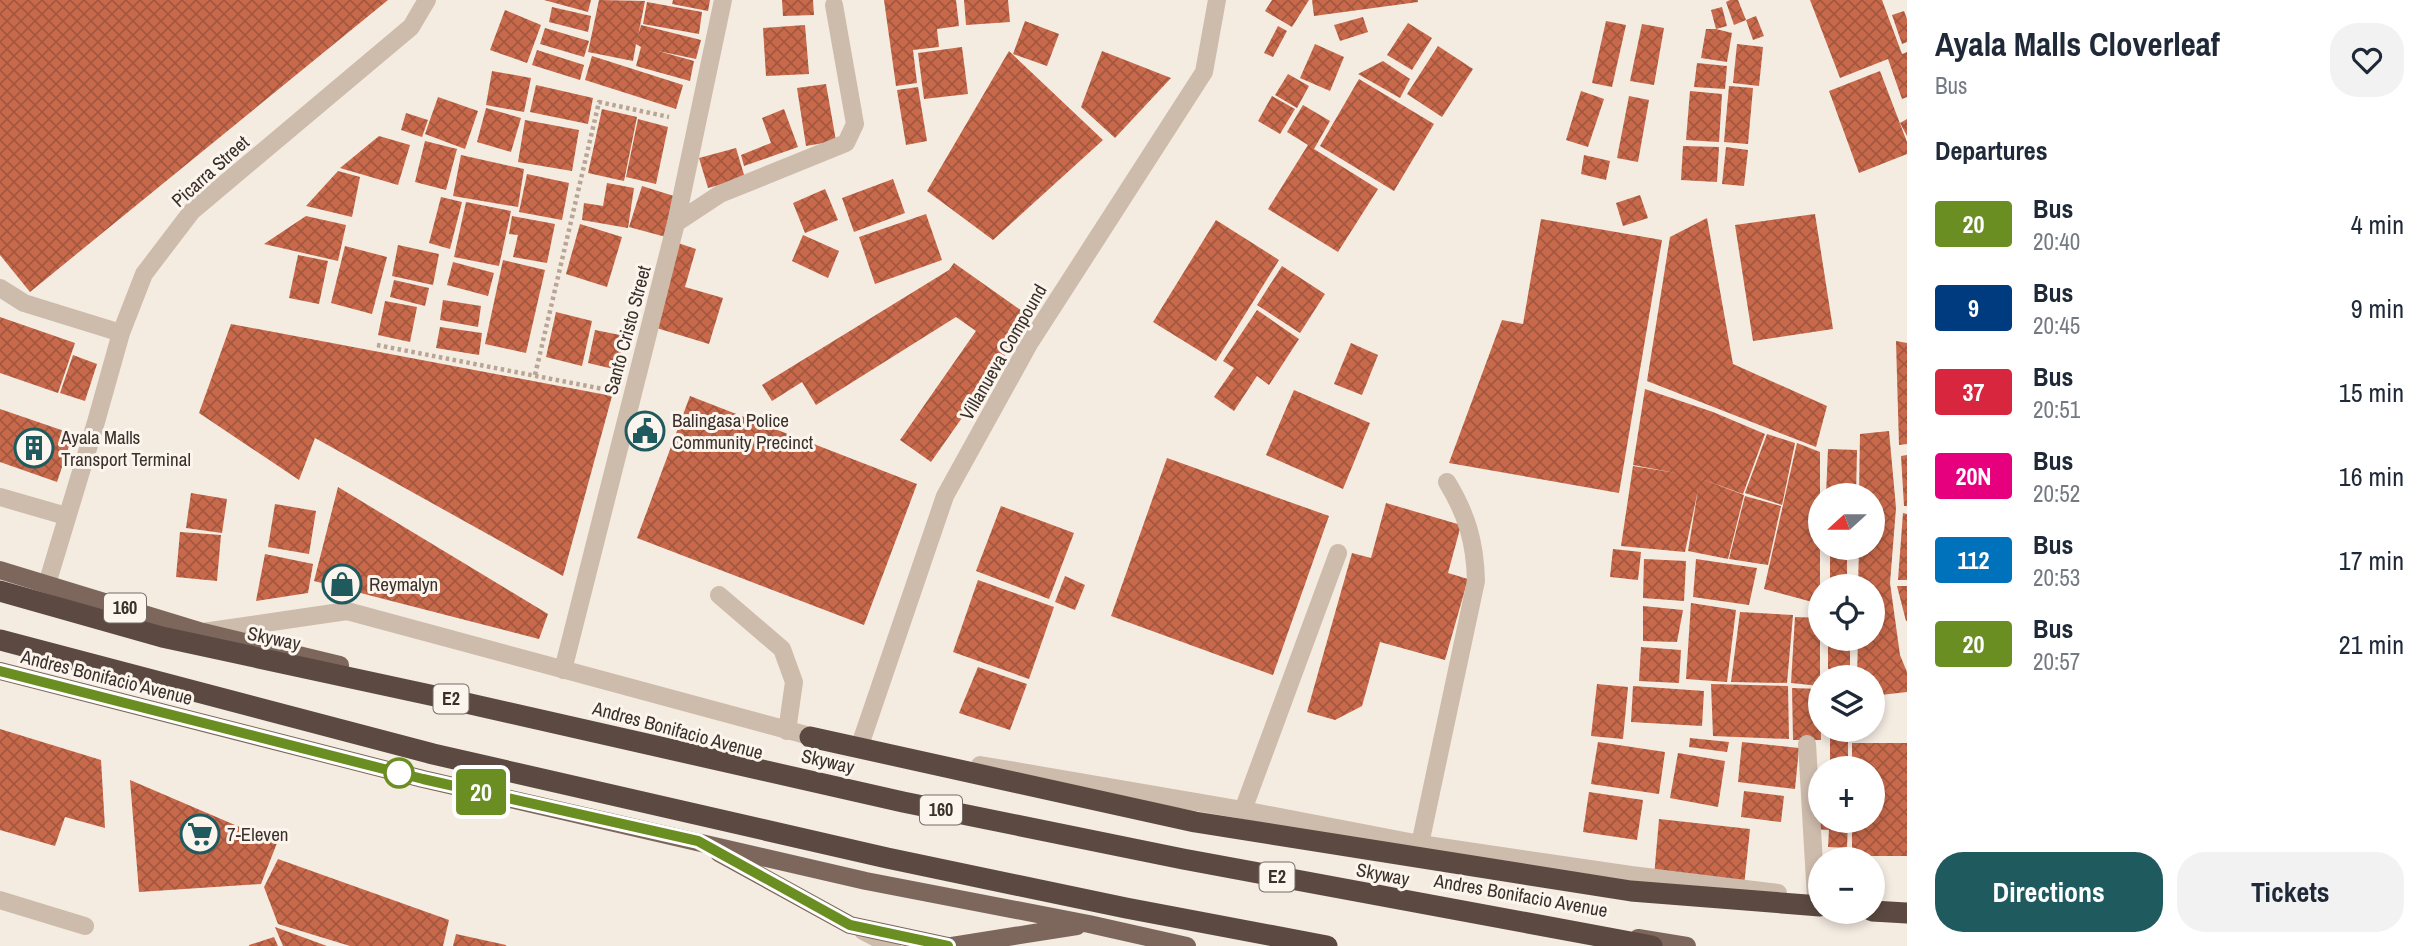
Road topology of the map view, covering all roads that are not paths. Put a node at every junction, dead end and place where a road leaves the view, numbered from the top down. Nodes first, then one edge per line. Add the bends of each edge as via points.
1 (427, 0) edge
2 (723, 0) edge
3 (1217, 0) edge
4 (834, 5) dead end
5 (676, 223) junction
6 (0, 288) edge
7 (121, 332) junction
8 (1447, 482) dead end
9 (0, 497) edge
10 (66, 516) junction
11 (1338, 553) dead end
12 (0, 570) edge
13 (47, 584) junction
14 (0, 592) edge
15 (719, 595) dead end
16 (203, 632) junction
17 (0, 640) edge
18 (563, 670) junction
19 (0, 671) edge
20 (787, 730) junction
21 (810, 737) junction
22 (1807, 744) dead end
23 (860, 745) junction
24 (1243, 810) junction
25 (698, 841) junction
26 (1420, 844) junction
27 (1815, 847) edge
28 (1808, 899) edge
29 (0, 900) edge
30 (1808, 900) edge
31 (1885, 907) edge
32 (1885, 911) edge
33 (1907, 911) edge
34 (1089, 924) junction
35 (850, 925) junction
36 (85, 926) dead end
37 (892, 946) edge
38 (950, 946) edge
39 (1187, 946) edge
40 (1327, 946) edge
41 (1652, 946) edge
42 (1687, 946) edge

1 - 7 street, Picarra Street via 411,27 192,211 144,274
2 - 5 street, Santo Cristo Street
3 - 23 street, Villanueva Compound via 1204,72 1029,344 945,496
4 - 5 street via 855,124 846,144 720,194
5 - 18 street, Santo Cristo Street
6 - 7 street via 24,303
7 - 10 street, Picarra Street
8 - 26 street via 1469,528 1476,581
9 - 10 street
10 - 13 street, Picarra Street
11 - 24 street
12 - 13 main road, Andres Bonifacio Avenue / 160
13 - 16 main road, Andres Bonifacio Avenue / 160
14 - 41 highway, Skyway / E2, bridge via 162,637 904,802
15 - 20 street via 782,649 794,682
16 - 18 street, Andres Bonifacio Avenue via 346,611
16 - 42 main road, Andres Bonifacio Avenue / 160 via 522,709 800,785
17 - 40 highway via 433,754 887,858
18 - 20 street, Andres Bonifacio Avenue
19 - 25 main road, Andres Bonifacio Avenue via 423,779
20 - 21 street, Andres Bonifacio Avenue
21 - 23 street, Andres Bonifacio Avenue
21 - 30 highway via 1195,822 1631,891
22 - 27 street
23 - 24 street, Andres Bonifacio Avenue
24 - 26 street, Andres Bonifacio Avenue
25 - 34 main road, Andres Bonifacio Avenue via 866,881
25 - 35 main road
26 - 28 street, Andres Bonifacio Avenue
29 - 36 street
31 - 33 street
32 - 33 highway
34 - 38 main road
34 - 39 main road, Andres Bonifacio Avenue
35 - 37 street
35 - 38 main road

